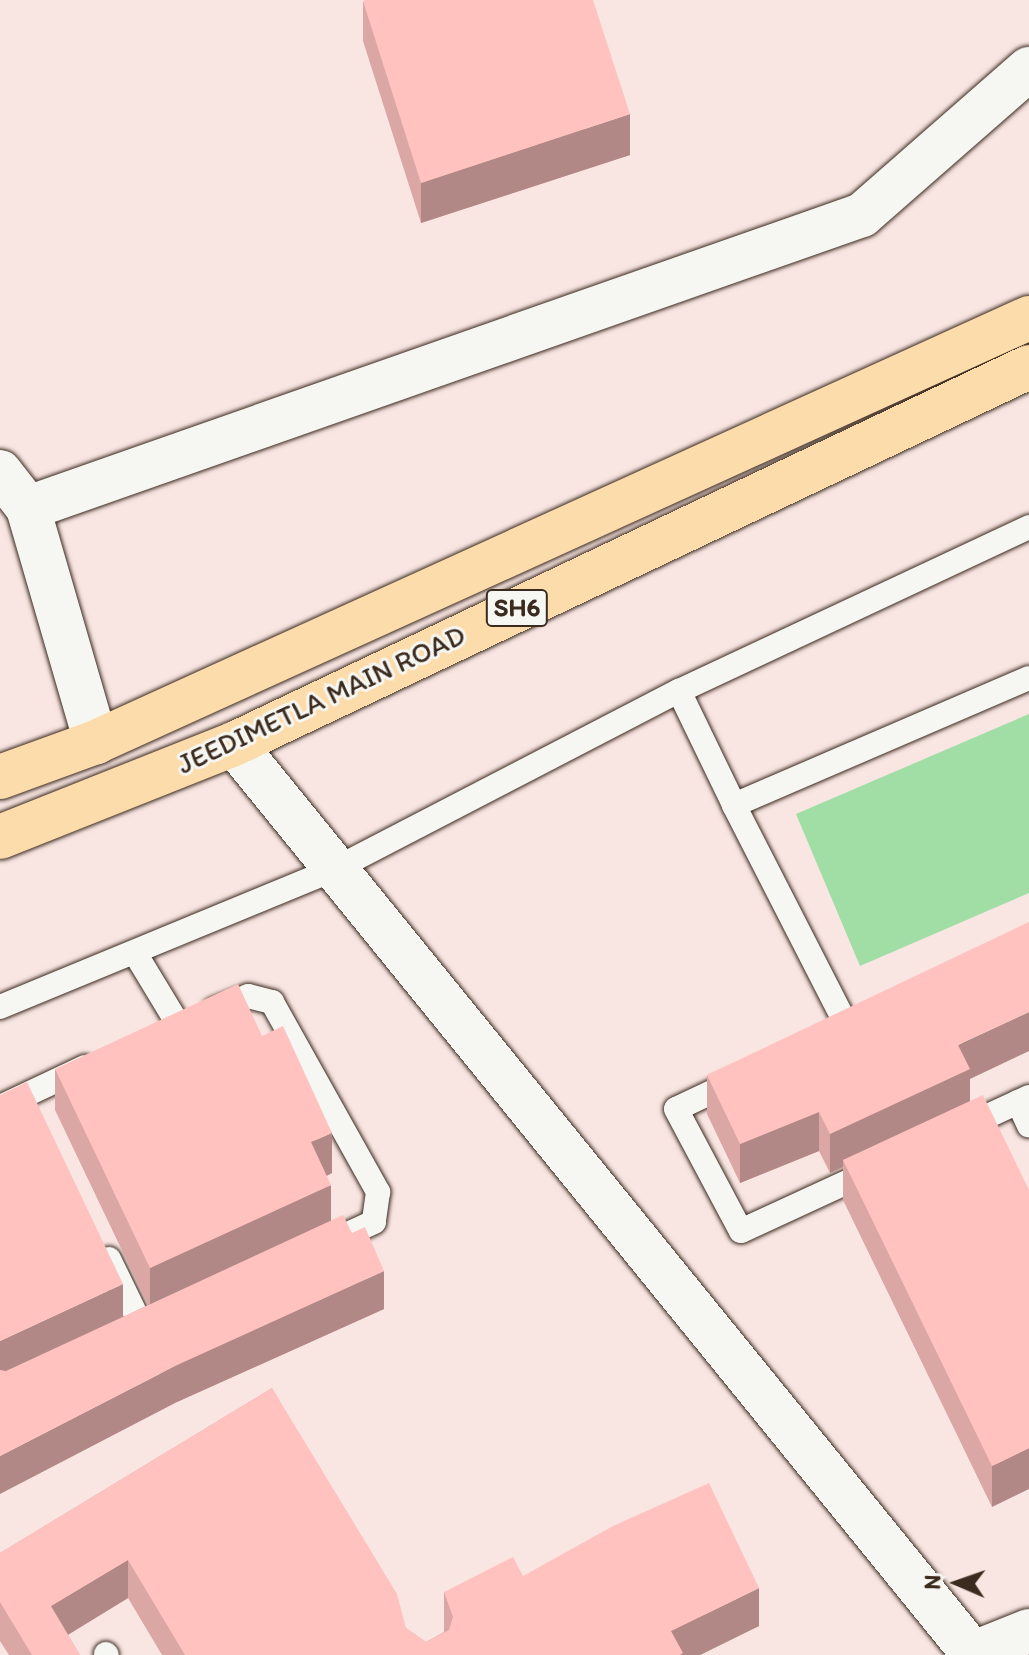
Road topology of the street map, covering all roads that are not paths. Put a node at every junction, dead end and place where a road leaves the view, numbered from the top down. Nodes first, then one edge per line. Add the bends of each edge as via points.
1 (1029, 69) edge
2 (1029, 318) edge
3 (1029, 367) edge
4 (0, 472) edge
5 (14, 513) edge
6 (1029, 527) edge
7 (1029, 678) edge
8 (679, 691) junction
9 (96, 742) junction
10 (234, 744) junction
11 (0, 777) edge
12 (734, 805) junction
13 (0, 837) edge
14 (339, 867) junction
15 (135, 953) junction
16 (0, 1007) edge
17 (876, 1015) edge
18 (178, 1024) junction
19 (848, 1028) junction
20 (151, 1037) edge
21 (820, 1042) edge
22 (111, 1055) edge
23 (762, 1069) edge
24 (30, 1092) junction
25 (1024, 1099) edge
26 (0, 1107) edge
27 (43, 1120) edge
28 (1029, 1126) edge
29 (935, 1141) edge
30 (894, 1160) edge
31 (96, 1232) edge
32 (302, 1255) edge
33 (172, 1316) edge
34 (143, 1329) junction
35 (114, 1342) edge
36 (1029, 1631) edge
37 (972, 1654) edge

1 - 5 street via 862,215
2 - 9 main road, JEEDIMETLA MAIN ROAD / SH6
3 - 10 main road, JEEDIMETLA MAIN ROAD / SH6
4 - 5 street
5 - 9 street
6 - 8 lane
7 - 12 lane
8 - 12 lane
8 - 14 lane
9 - 11 main road, JEEDIMETLA MAIN ROAD / SH6
10 - 13 main road, JEEDIMETLA MAIN ROAD / SH6
10 - 14 street
12 - 19 lane
14 - 15 lane
14 - 37 street
15 - 16 lane
15 - 18 lane
17 - 19 lane
18 - 20 lane
18 - 32 lane via 248,996 272,1002 378,1192 374,1222
19 - 21 lane
22 - 24 lane
23 - 30 lane via 676,1109 741,1231
24 - 26 lane
24 - 27 lane
25 - 28 lane
25 - 29 lane
31 - 34 lane
33 - 34 lane
34 - 35 lane
36 - 37 street

